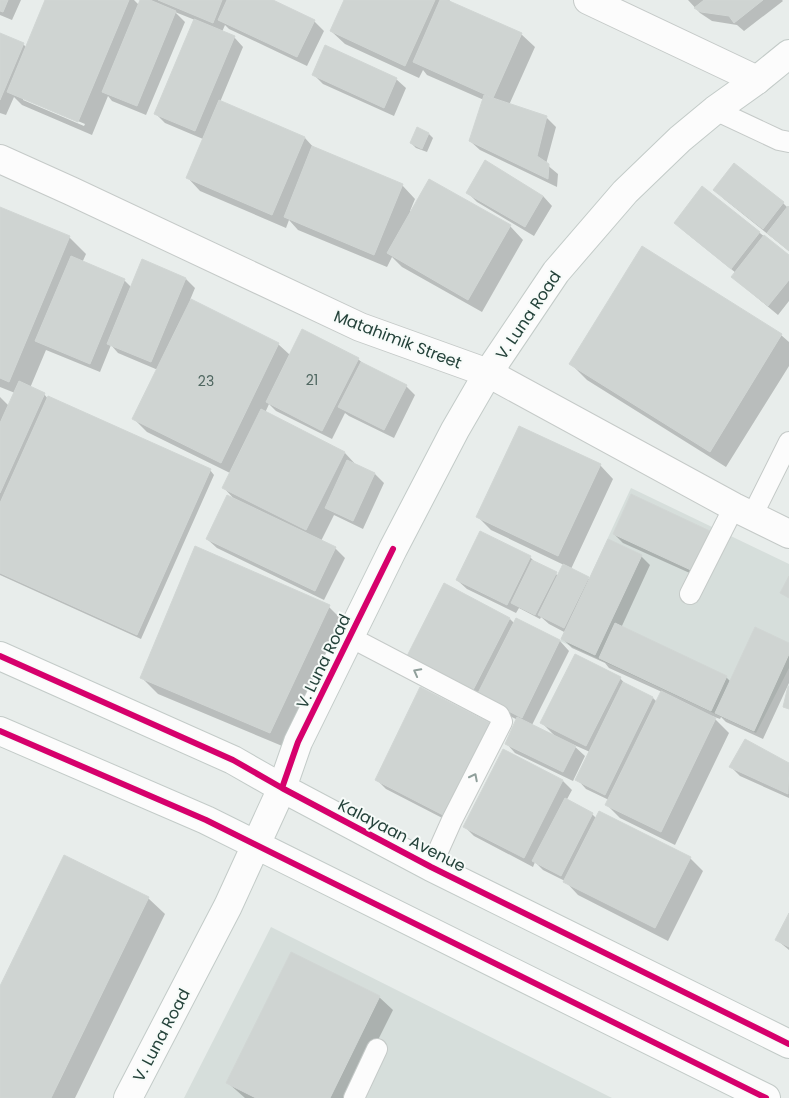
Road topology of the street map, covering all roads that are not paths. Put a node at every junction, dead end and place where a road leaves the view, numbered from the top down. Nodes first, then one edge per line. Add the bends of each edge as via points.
1 (588, 0) edge
2 (789, 54) edge
3 (757, 80) junction
4 (715, 110) junction
5 (789, 142) edge
6 (0, 159) edge
7 (488, 373) junction
8 (789, 442) edge
9 (743, 512) junction
10 (789, 534) edge
11 (690, 594) dead end
12 (350, 637) junction
13 (0, 656) edge
14 (0, 731) edge
15 (282, 788) junction
16 (257, 846) junction
17 (431, 867) junction
18 (789, 1044) edge
19 (377, 1049) dead end
20 (128, 1098) edge
21 (354, 1098) edge
22 (766, 1098) edge

1 - 3 main road
2 - 3 main road, V. Luna Road
3 - 4 main road, V. Luna Road
4 - 5 lane
4 - 7 main road, V. Luna Road via 625,192 562,265
6 - 7 main road, Matahimik Street via 360,327
7 - 9 main road, Matahimik Street
7 - 12 main road, V. Luna Road via 455,430
8 - 9 lane
9 - 10 main road, Matahimik Street
9 - 11 lane
12 - 15 main road, V. Luna Road via 298,742
17 -> 12 lane via 502,718
13 - 15 main road, Kalayaan Avenue via 233,760
14 - 16 main road via 206,820
15 - 16 main road, V. Luna Road
15 - 17 main road, Kalayaan Avenue
16 - 20 main road, V. Luna Road
16 - 22 main road
17 - 18 main road, Kalayaan Avenue
19 - 21 lane

